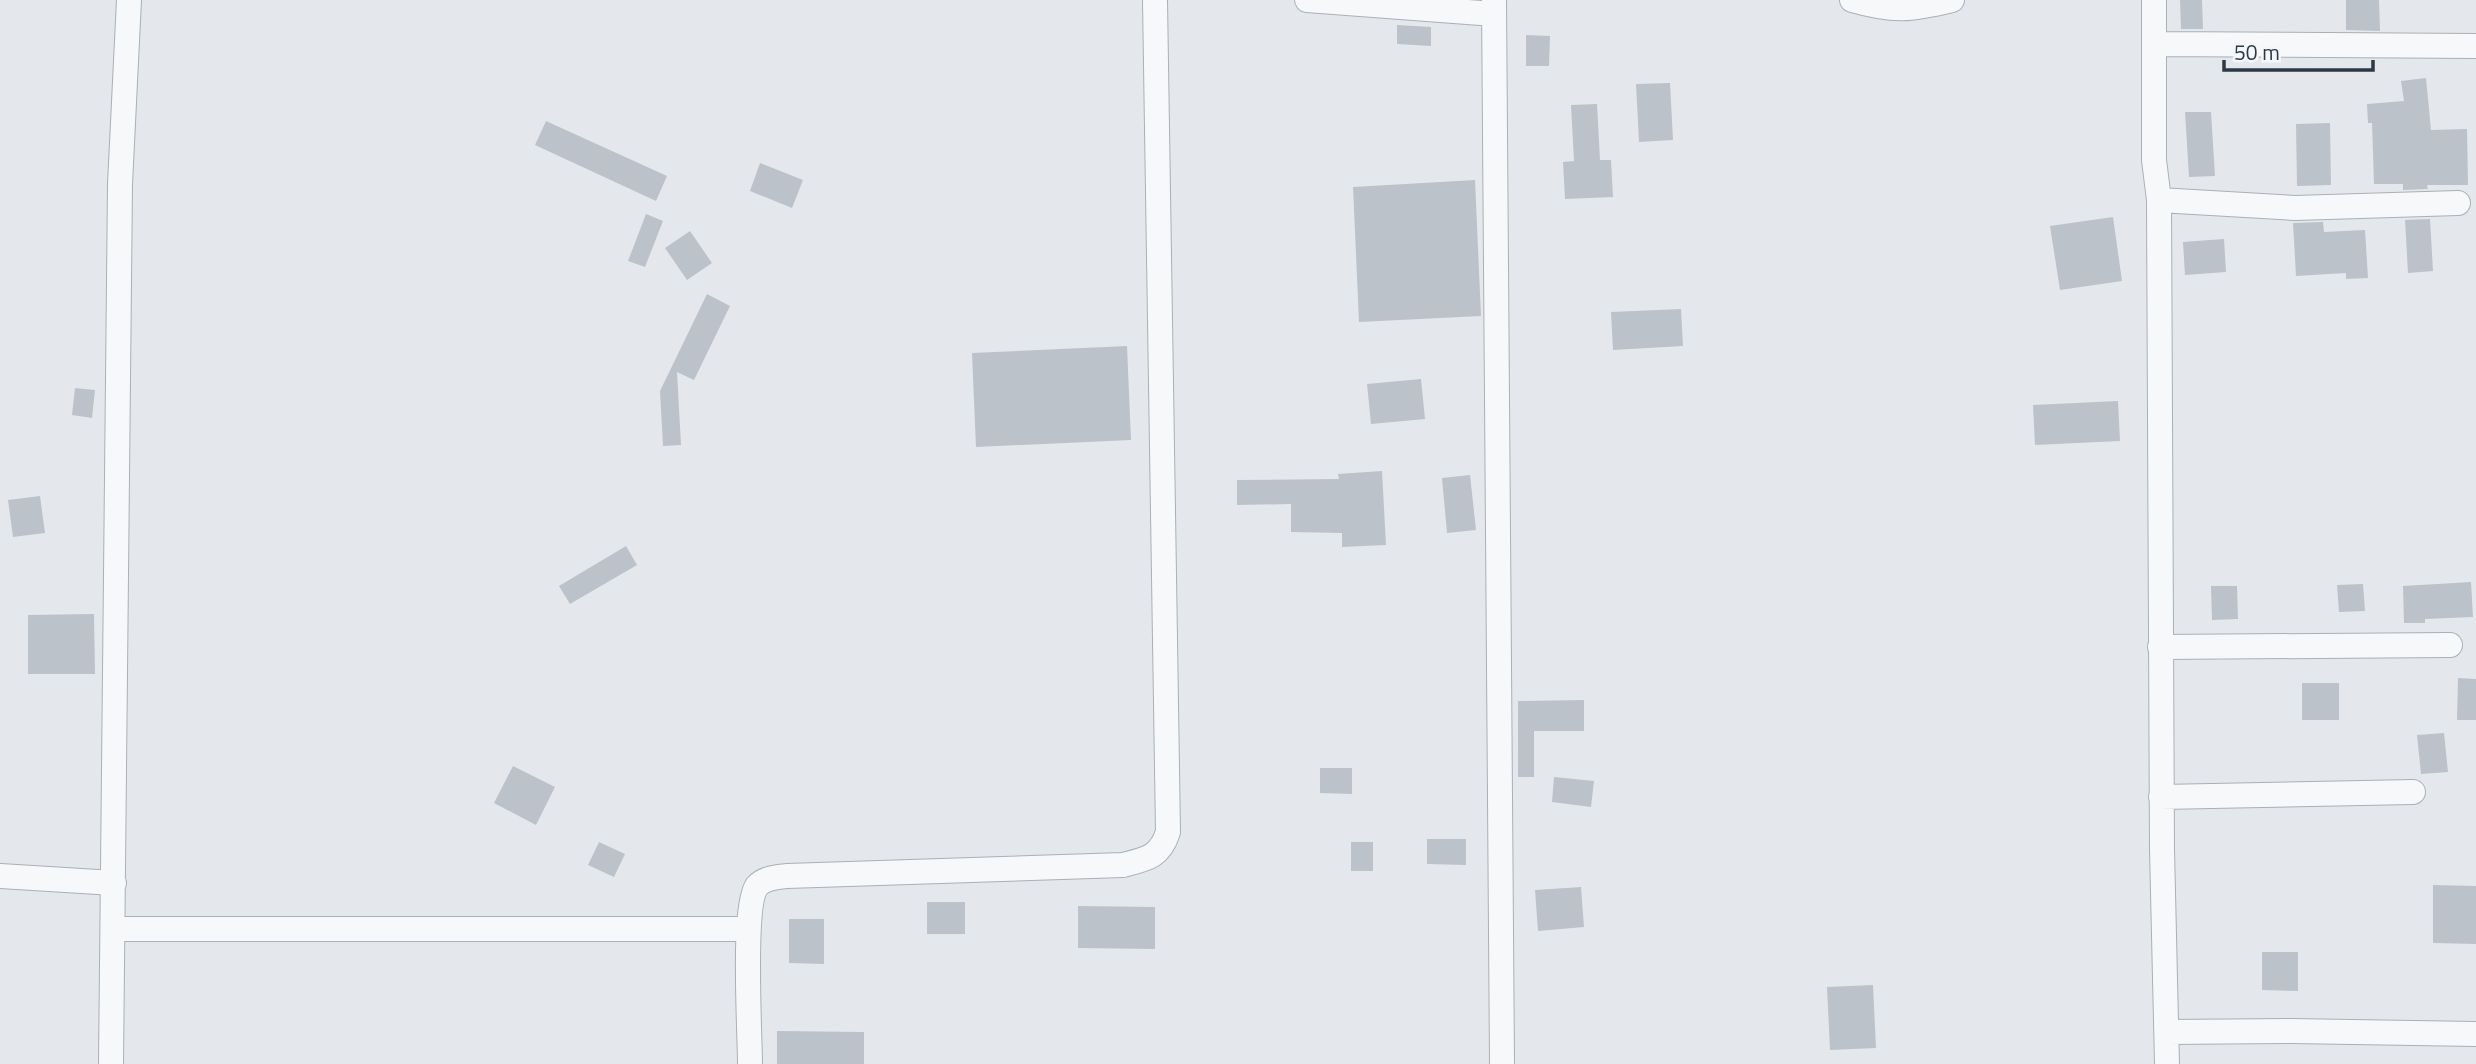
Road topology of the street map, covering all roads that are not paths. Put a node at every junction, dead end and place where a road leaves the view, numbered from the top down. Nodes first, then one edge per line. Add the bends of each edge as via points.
1 (129, 0) edge
2 (1155, 0) edge
3 (1307, 0) edge
4 (1852, 0) edge
5 (1952, 0) edge
6 (2154, 0) edge
7 (1494, 7) edge
8 (2154, 44) junction
9 (2476, 46) edge
10 (2159, 200) junction
11 (2458, 203) dead end
12 (2450, 645) dead end
13 (2160, 647) junction
14 (2413, 792) dead end
15 (2161, 797) junction
16 (0, 876) edge
17 (114, 883) junction
18 (113, 929) junction
19 (748, 929) junction
20 (2167, 1032) junction
21 (2476, 1034) edge
22 (111, 1064) edge
23 (750, 1064) edge
24 (1503, 1064) edge
25 (2167, 1064) edge

1 - 17 street via 120,184
2 - 19 street via 1168,832 1164,845 1147,859 1124,864 768,878 755,892
3 - 7 street
4 - 5 street via 1911,10
6 - 8 street
7 - 24 street
8 - 9 street
8 - 10 street via 2154,160
10 - 11 street via 2295,208
10 - 13 street
12 - 13 street
13 - 15 street
14 - 15 street
15 - 20 street
16 - 17 street
17 - 18 street
18 - 19 street
18 - 22 street
19 - 23 street
20 - 21 street
20 - 25 street

